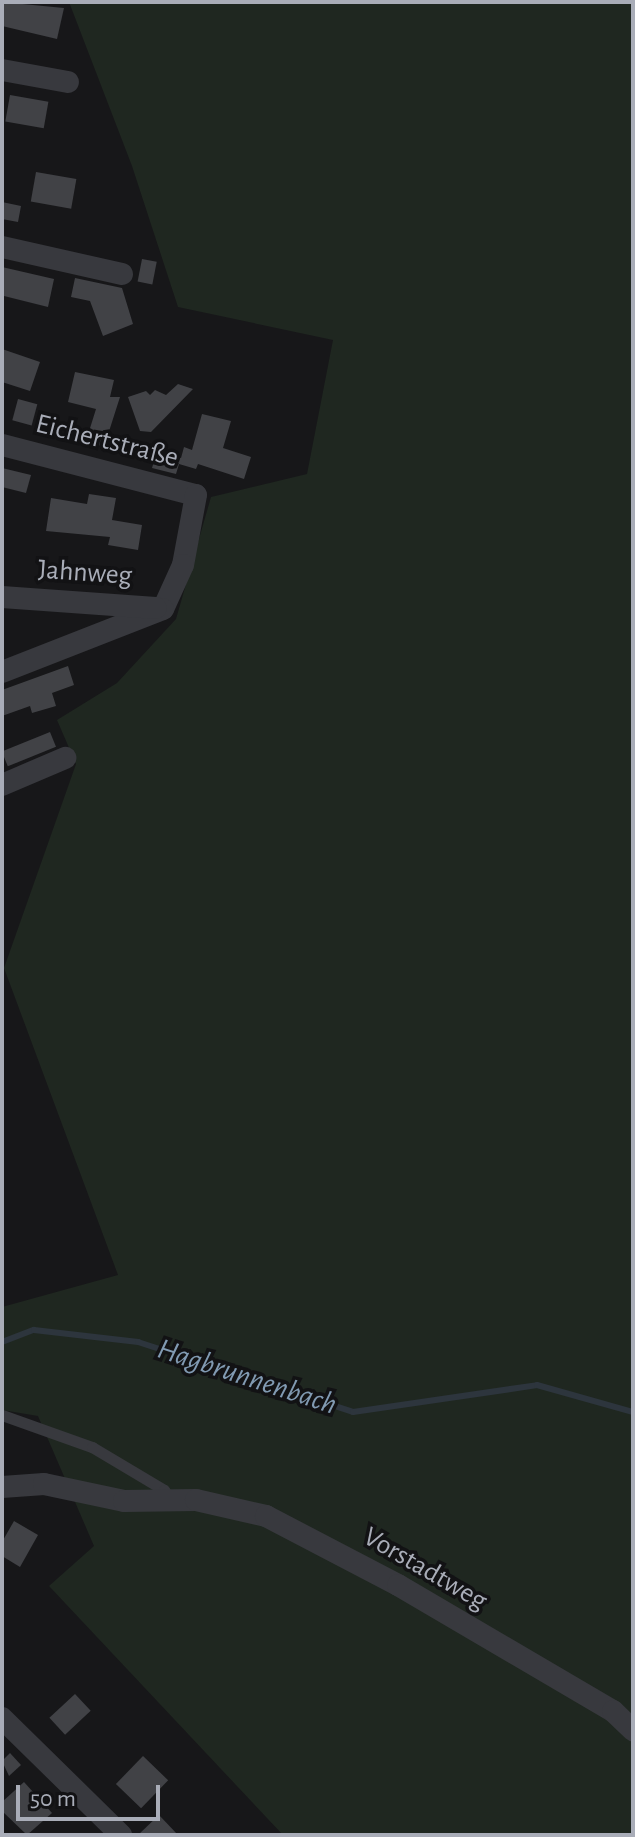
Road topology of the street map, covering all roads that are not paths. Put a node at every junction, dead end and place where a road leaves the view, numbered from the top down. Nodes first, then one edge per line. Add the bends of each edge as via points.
1 (2, 70) edge
2 (68, 82) dead end
3 (2, 247) edge
4 (122, 274) dead end
5 (2, 445) edge
6 (2, 597) edge
7 (163, 609) junction
8 (2, 672) edge
9 (65, 758) dead end
10 (2, 785) edge
11 (2, 1415) edge
12 (2, 1487) edge
13 (170, 1500) junction
14 (2, 1718) edge
15 (633, 1730) edge
16 (121, 1835) edge

1 - 2 street
3 - 4 street
5 - 7 street, Eichertstraße via 196,495 183,565
6 - 7 street, Jahnweg
7 - 8 street
9 - 10 street
11 - 13 lane via 92,1447 164,1490
12 - 13 street, Vorstadtweg via 44,1484 124,1501
13 - 15 street, Vorstadtweg via 196,1500 278,1522 398,1585 613,1711
14 - 16 street

